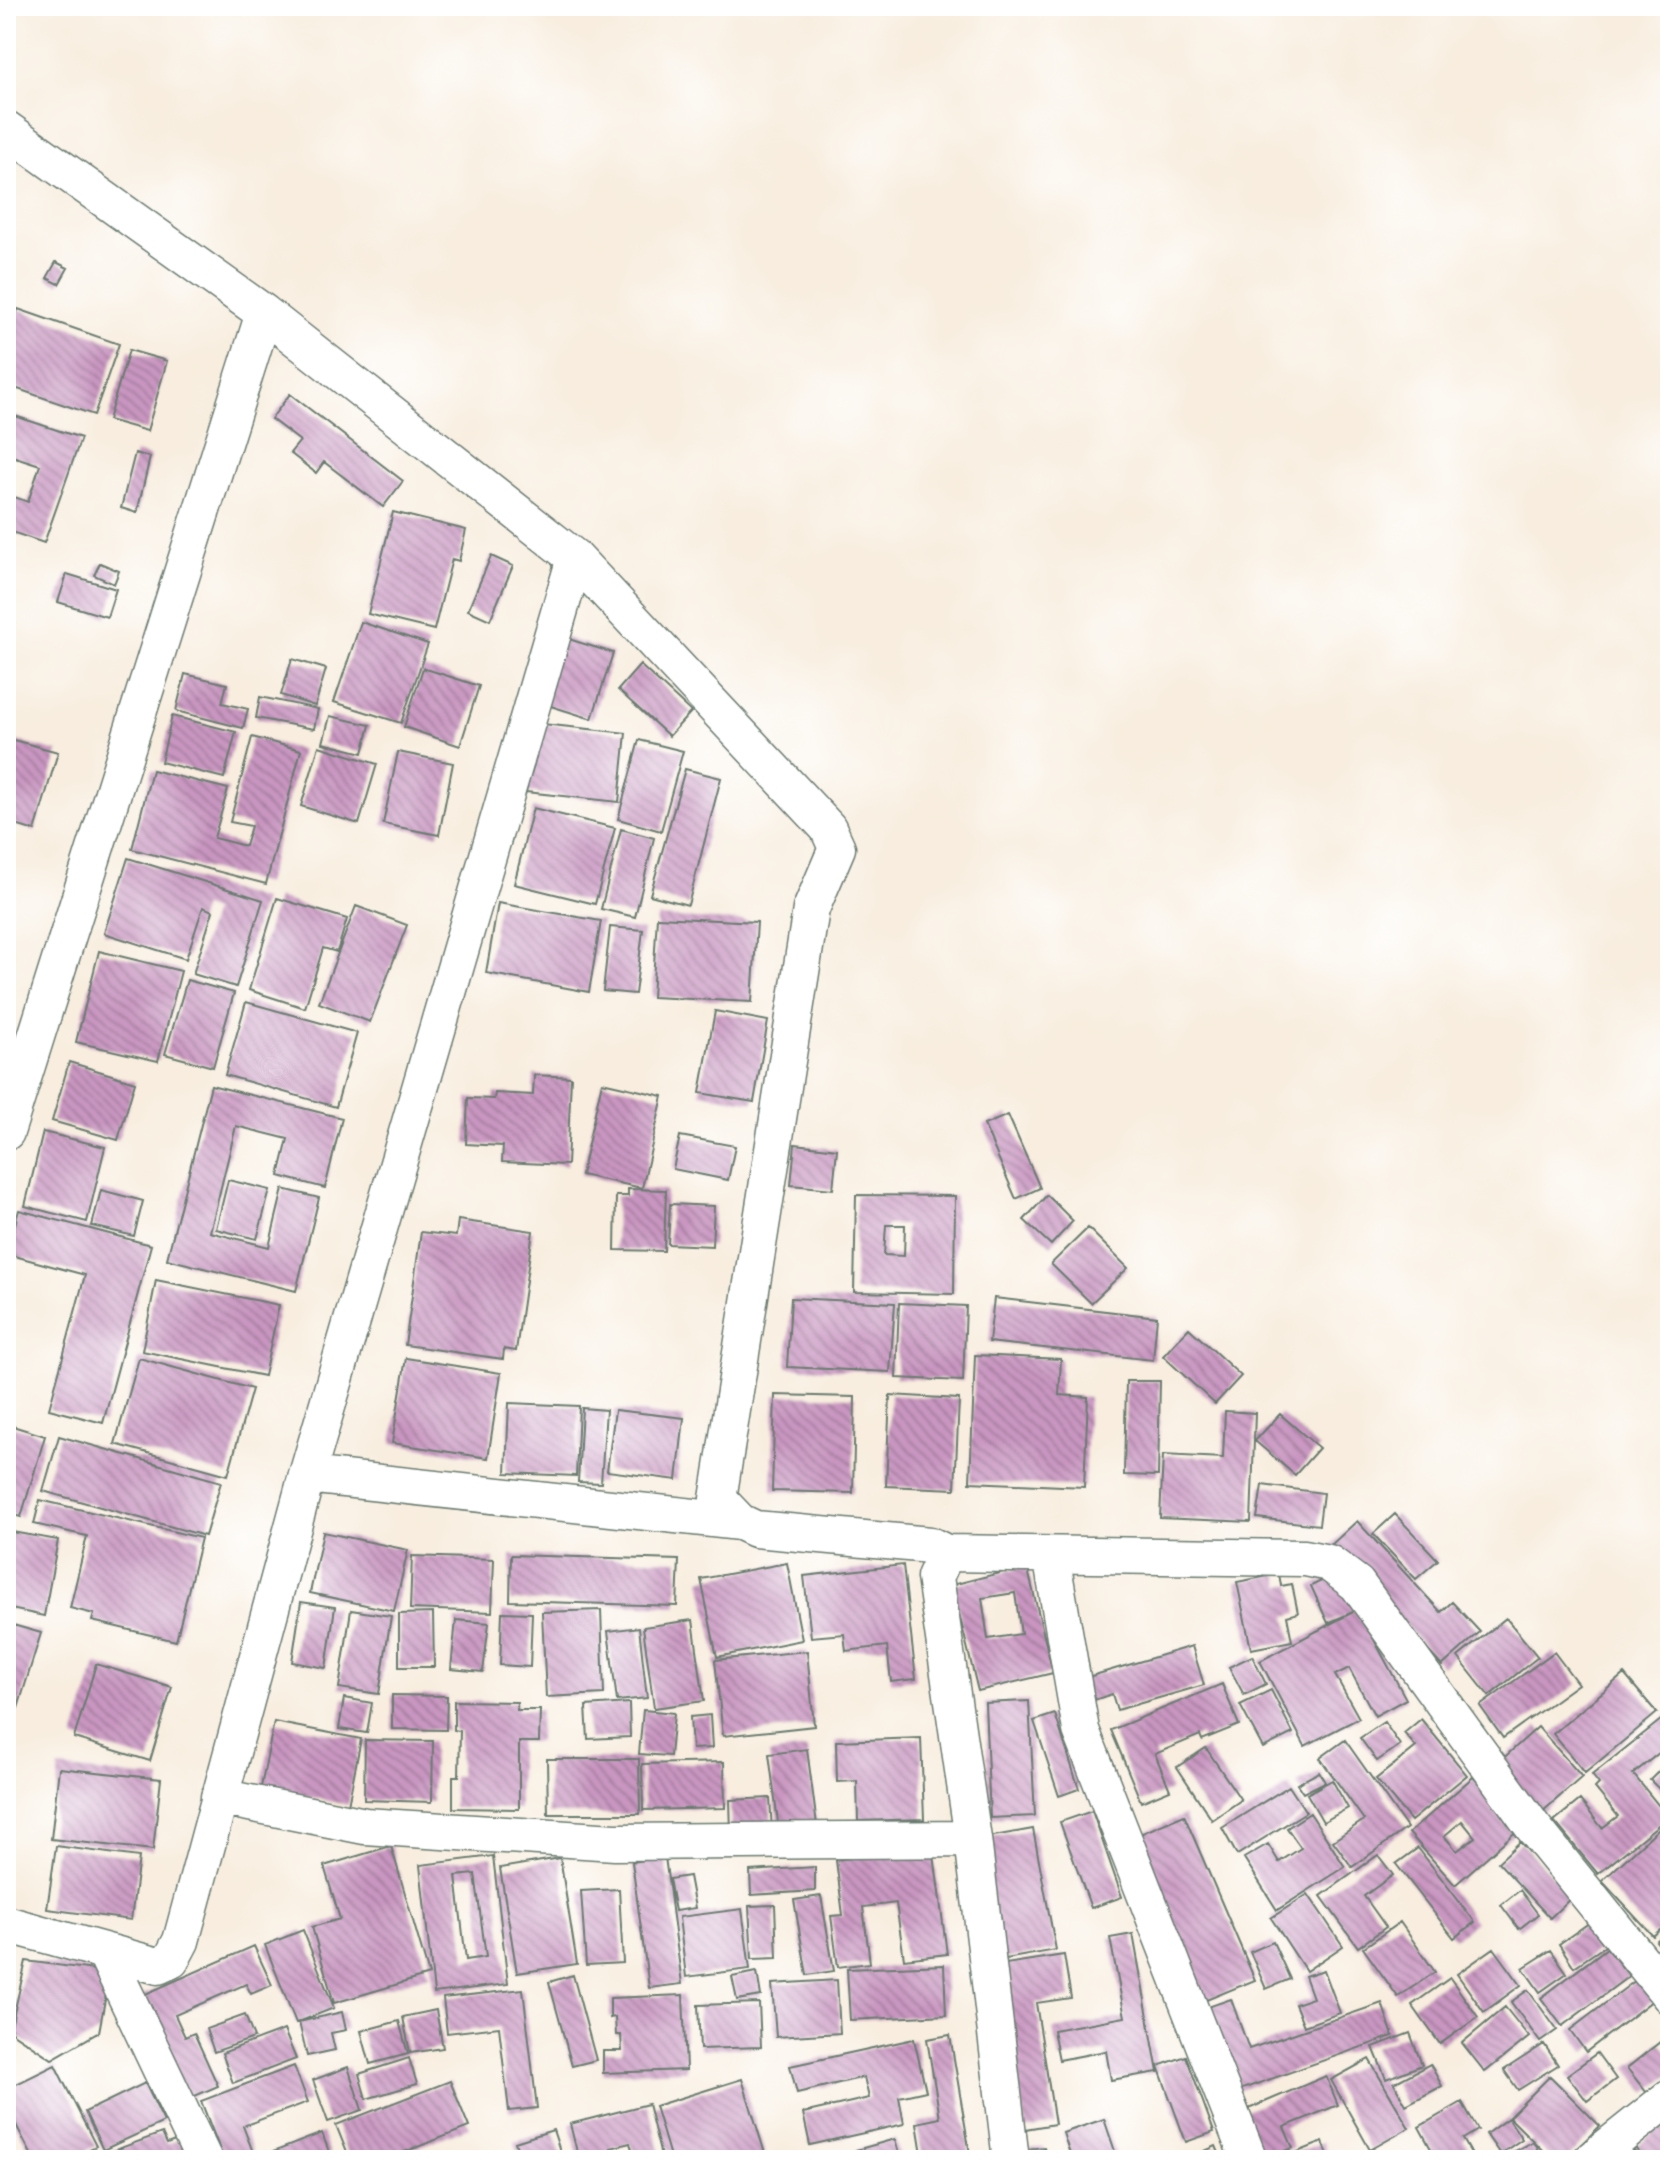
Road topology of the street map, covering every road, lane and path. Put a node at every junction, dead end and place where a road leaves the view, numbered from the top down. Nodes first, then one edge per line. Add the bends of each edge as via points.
1 (6, 129) edge
2 (264, 313) junction
3 (575, 558) junction
4 (6, 1132) edge
5 (307, 1475) junction
6 (740, 1522) junction
7 (946, 1553) junction
8 (1051, 1555) junction
9 (219, 1797) junction
10 (973, 1839) junction
11 (6, 1924) edge
12 (105, 1952) junction
13 (1670, 1996) edge
14 (1670, 2097) edge
15 (204, 2160) edge
16 (1011, 2160) edge
17 (1249, 2160) edge
18 (1591, 2160) edge

1 - 2 street
2 - 3 street
2 - 4 street
3 - 5 street
3 - 6 street via 828,828 837,848 811,909 718,1499
5 - 6 street
5 - 9 street
6 - 7 street via 755,1529 930,1545
7 - 8 street
7 - 10 street via 935,1577
8 - 13 street via 1305,1558 1329,1563 1357,1584 1533,1827
8 - 17 street via 1081,1730
9 - 10 street via 365,1826 615,1842
9 - 12 street via 181,1941 171,1960 158,1966
10 - 16 street
11 - 12 street
12 - 15 street
14 - 18 street

